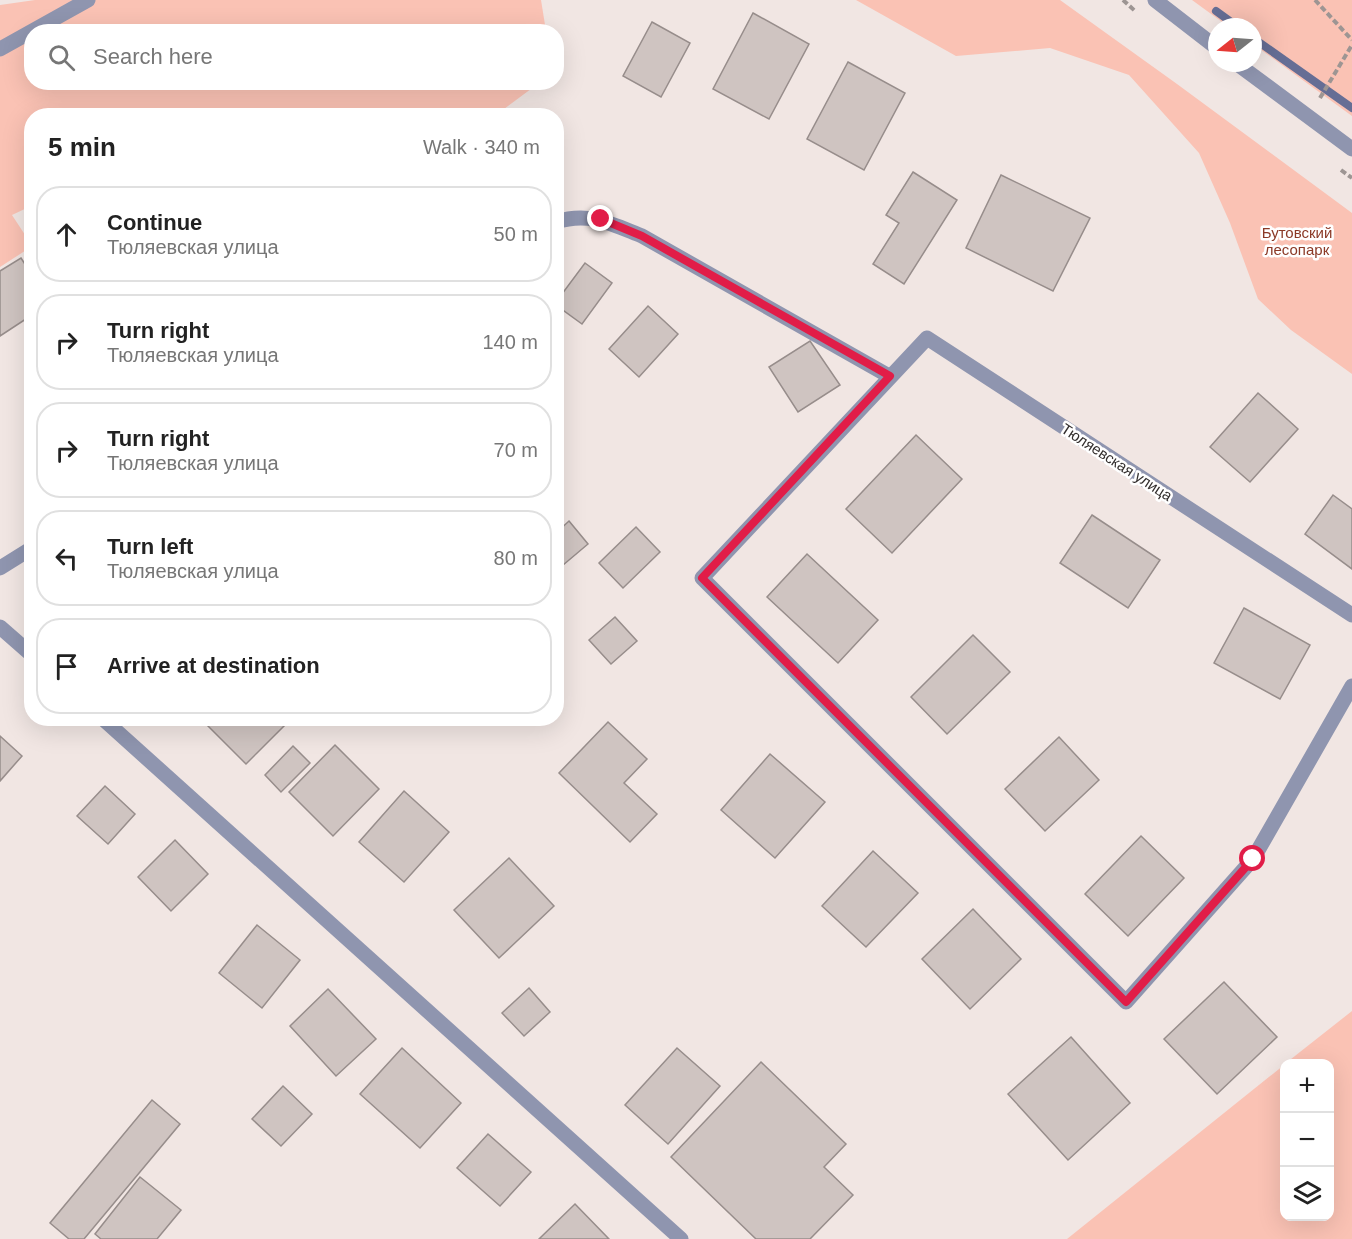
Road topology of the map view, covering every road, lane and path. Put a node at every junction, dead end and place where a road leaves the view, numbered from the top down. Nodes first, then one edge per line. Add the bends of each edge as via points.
1 (88, 0) edge
2 (1155, 0) edge
3 (1315, 0) edge
4 (44, 24) edge
5 (24, 35) edge
6 (1352, 40) edge
7 (1208, 41) edge
8 (1352, 45) edge
9 (0, 48) edge
10 (1248, 72) edge
11 (1308, 118) junction
12 (1352, 149) edge
13 (564, 219) edge
14 (890, 376) junction
15 (24, 553) edge
16 (0, 568) edge
17 (1352, 615) edge
18 (0, 627) edge
19 (24, 648) edge
20 (1352, 686) edge
21 (111, 726) edge
22 (681, 1239) edge

1 - 4 street
2 - 7 street
3 - 6 path
5 - 9 street
8 - 11 path
10 - 11 street
11 - 12 street
13 - 14 street via 601,219 642,236
14 - 17 street, Тюляевская улица via 927,338
14 - 20 street, Тюляевская улица via 702,578 1126,1002 1253,859
15 - 16 street
18 - 19 street
21 - 22 street

